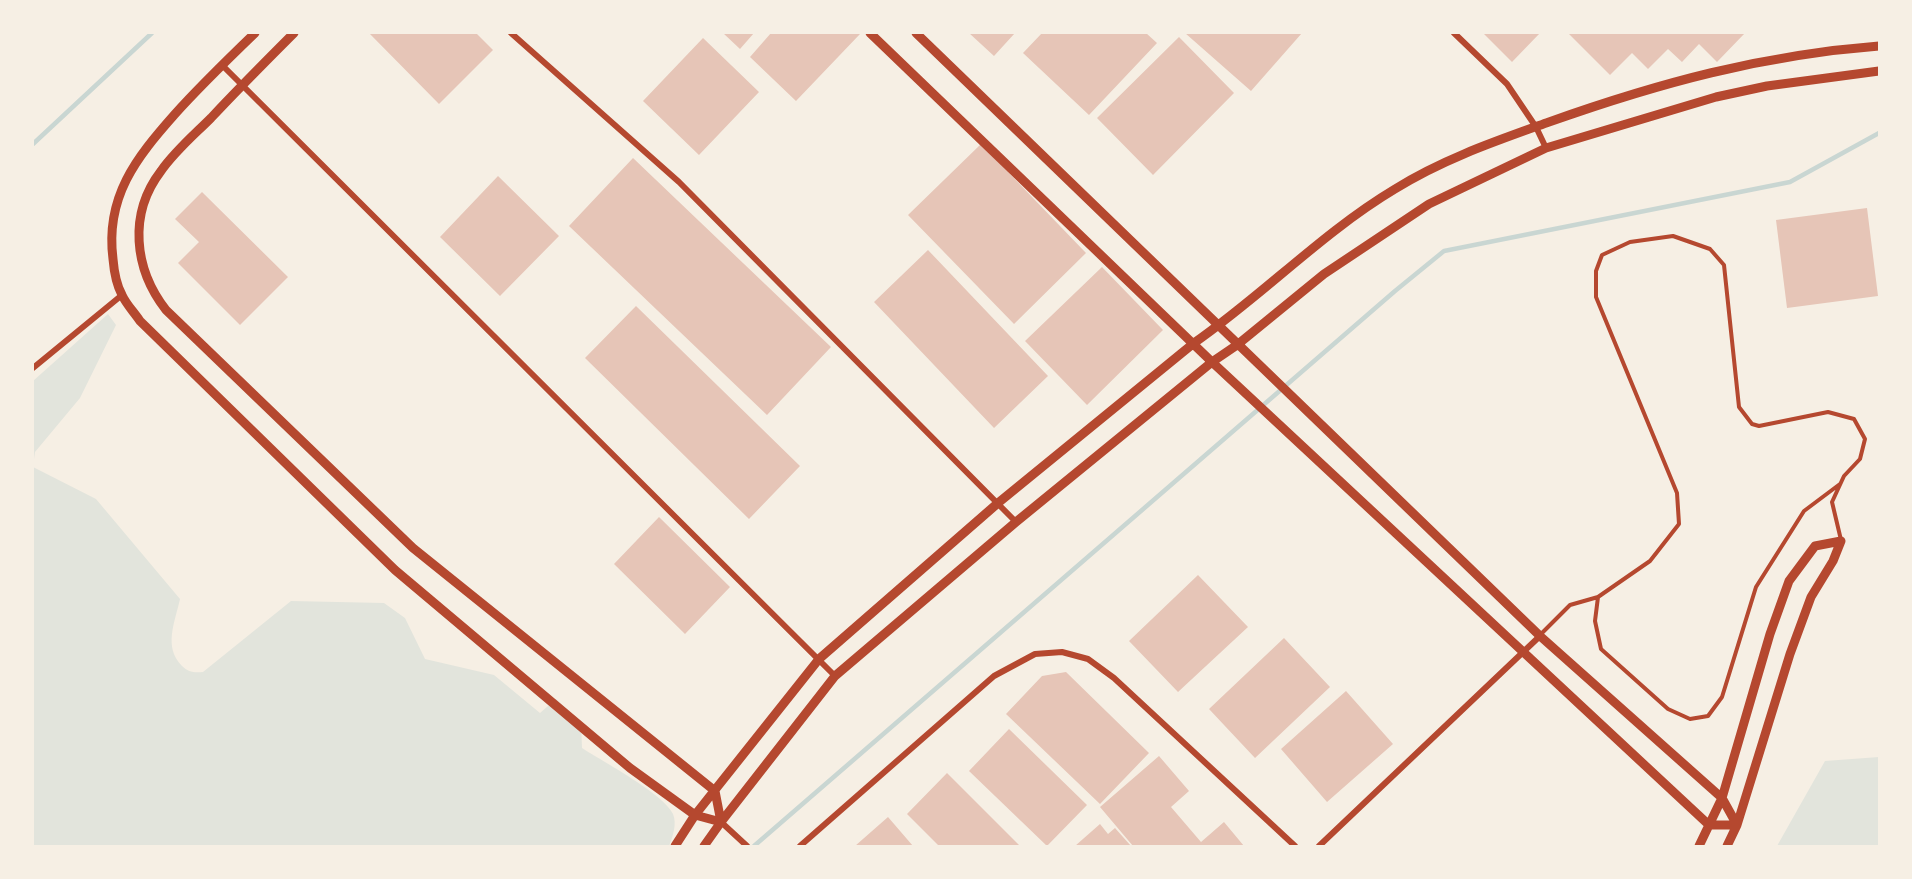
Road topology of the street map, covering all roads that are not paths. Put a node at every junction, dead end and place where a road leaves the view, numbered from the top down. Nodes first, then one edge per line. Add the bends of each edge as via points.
1 (255, 33) edge
2 (294, 33) edge
3 (511, 33) edge
4 (870, 33) edge
5 (916, 33) edge
6 (1454, 33) edge
7 (1879, 46) edge
8 (222, 65) junction
9 (1879, 71) edge
10 (242, 85) junction
11 (1536, 126) junction
12 (1546, 148) junction
13 (122, 295) junction
14 (1219, 325) junction
15 (1194, 343) junction
16 (1237, 345) junction
17 (1212, 362) junction
18 (33, 368) edge
19 (1841, 483) junction
20 (998, 503) junction
21 (1017, 522) junction
22 (1841, 541) junction
23 (1598, 597) junction
24 (1540, 636) junction
25 (1522, 651) junction
26 (819, 659) junction
27 (835, 676) junction
28 (715, 791) junction
29 (1722, 798) junction
30 (695, 815) junction
31 (721, 822) junction
32 (1709, 825) junction
33 (1737, 825) junction
34 (675, 846) edge
35 (704, 846) edge
36 (747, 846) edge
37 (800, 846) edge
38 (1295, 846) edge
39 (1319, 846) edge
40 (1699, 846) edge
41 (1727, 846) edge

1 - 8 street
2 - 10 street
3 - 20 street via 679,182
4 - 15 street
5 - 14 street
6 - 11 street via 1507,84
7 - 11 street via 1797,55 1695,75
8 - 10 street
8 - 13 street via 148,145 122,187 112,235 114,267
9 - 12 street via 1716,97
10 - 26 street
10 - 28 street via 161,170 146,197 138,241 144,271 157,298 413,548
11 - 12 street
11 - 14 street via 1440,164 1394,189
12 - 16 street via 1429,204 1324,274
13 - 18 street
13 - 30 street via 140,321 395,570 630,768
14 - 15 street
14 - 16 street
15 - 17 street
15 - 20 street
16 - 17 street
16 - 24 street
17 - 21 street
17 - 25 street
19 - 22 lane via 1832,502
19 - 23 lane via 1804,511 1756,587 1722,697 1708,716 1690,719 1668,709 1601,649 1595,621
19 - 23 lane via 1860,459 1865,439 1854,419 1828,412 1759,426 1752,424 1739,407 1724,265 1710,249 1673,236 1630,242 1602,255 1596,271 1596,297 1677,493 1679,524 1650,561
20 - 21 street
20 - 26 street
21 - 27 street
22 - 29 street via 1815,546 1789,581
22 - 33 street via 1810,597
23 - 24 lane via 1570,605
24 - 25 street
24 - 29 street
25 - 32 street
25 - 39 street
26 - 27 street
26 - 28 street
27 - 31 street
28 - 30 street
28 - 31 street
29 - 32 street
29 - 33 street
30 - 31 street
30 - 34 street
31 - 35 street
31 - 36 street
32 - 33 street
32 - 40 street
33 - 41 street
37 - 38 street via 994,676 1035,654 1062,652 1088,659 1114,678

